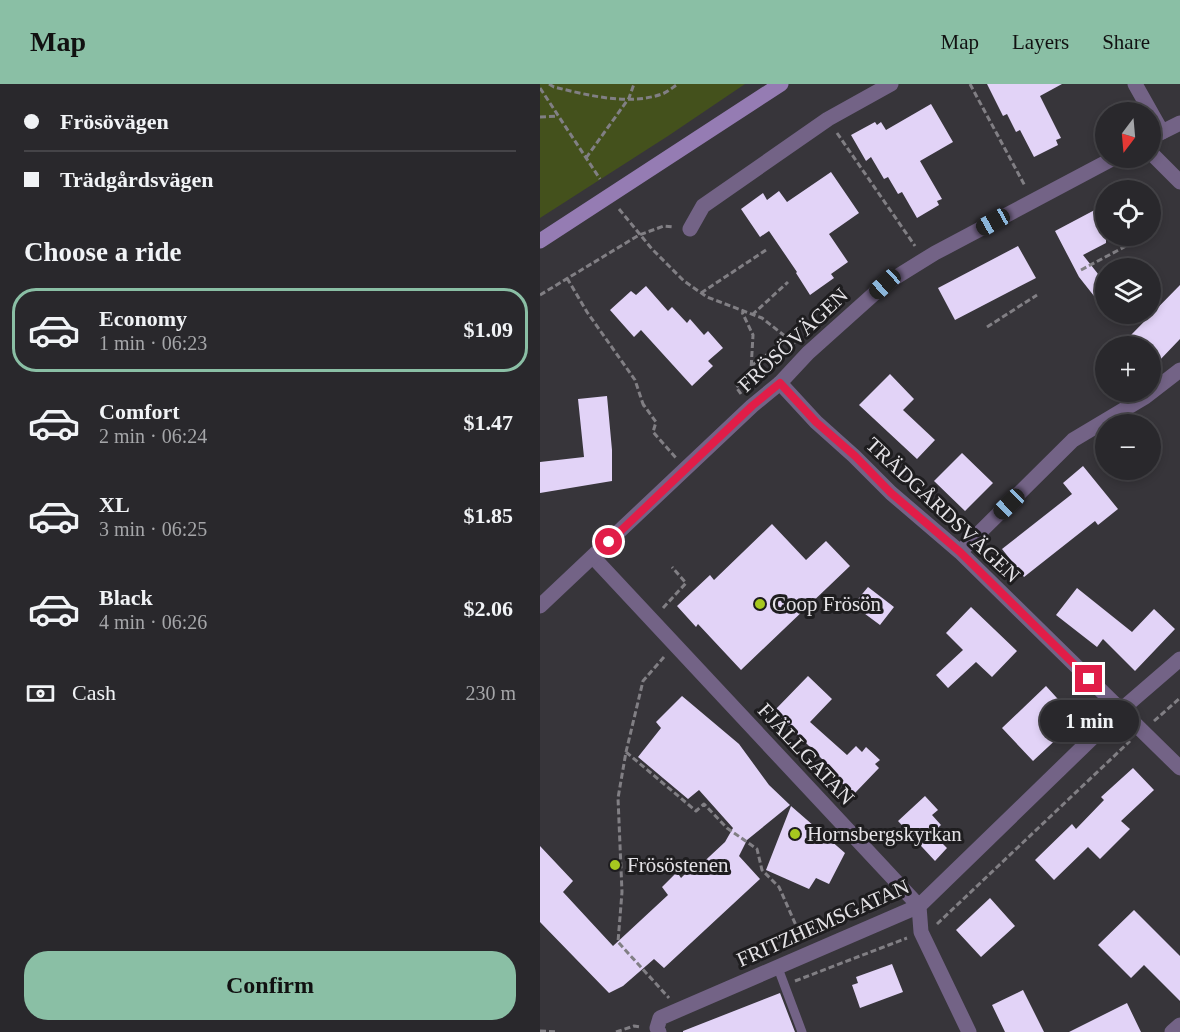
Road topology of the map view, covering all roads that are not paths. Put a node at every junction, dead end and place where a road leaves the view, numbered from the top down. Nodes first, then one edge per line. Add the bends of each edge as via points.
1 (781, 84) edge
2 (891, 84) edge
3 (1135, 84) edge
4 (1142, 102) edge
5 (1180, 123) edge
6 (1161, 132) edge
7 (1161, 163) edge
8 (1095, 168) edge
9 (1180, 182) edge
10 (588, 207) junction
11 (540, 228) edge
12 (690, 229) road end
13 (540, 241) edge
14 (1180, 370) edge
15 (780, 383) junction
16 (960, 552) junction
17 (593, 557) junction
18 (542, 600) edge
19 (1180, 659) edge
20 (1121, 710) junction
21 (1180, 768) edge
22 (919, 906) junction
23 (778, 968) junction
24 (1180, 1025) edge
25 (659, 1032) edge
26 (802, 1032) edge
27 (969, 1032) edge
28 (1172, 1032) edge

1 - 10 main road
2 - 12 street via 828,119 703,206
3 - 4 street
5 - 6 street
7 - 9 street
8 - 15 street, FRÖSÖVÄGEN via 885,284
10 - 11 main road
10 - 13 main road
14 - 16 street via 1073,440
15 - 16 street, TRÄDGÅRDSVÄGEN via 891,493
15 - 17 street, FRÖSÖVÄGEN
16 - 20 street, TRÄDGÅRDSVÄGEN
17 - 18 street, FRÖSÖVÄGEN
17 - 22 street, FJÄLLGATAN
19 - 20 street, FRITZHEMSGATAN
20 - 21 street, TRÄDGÅRDSVÄGEN
20 - 22 street, FRITZHEMSGATAN
22 - 23 street, FRITZHEMSGATAN
22 - 27 street via 921,932
23 - 25 street, FRITZHEMSGATAN via 678,1008 660,1018
23 - 26 lane
24 - 28 street

